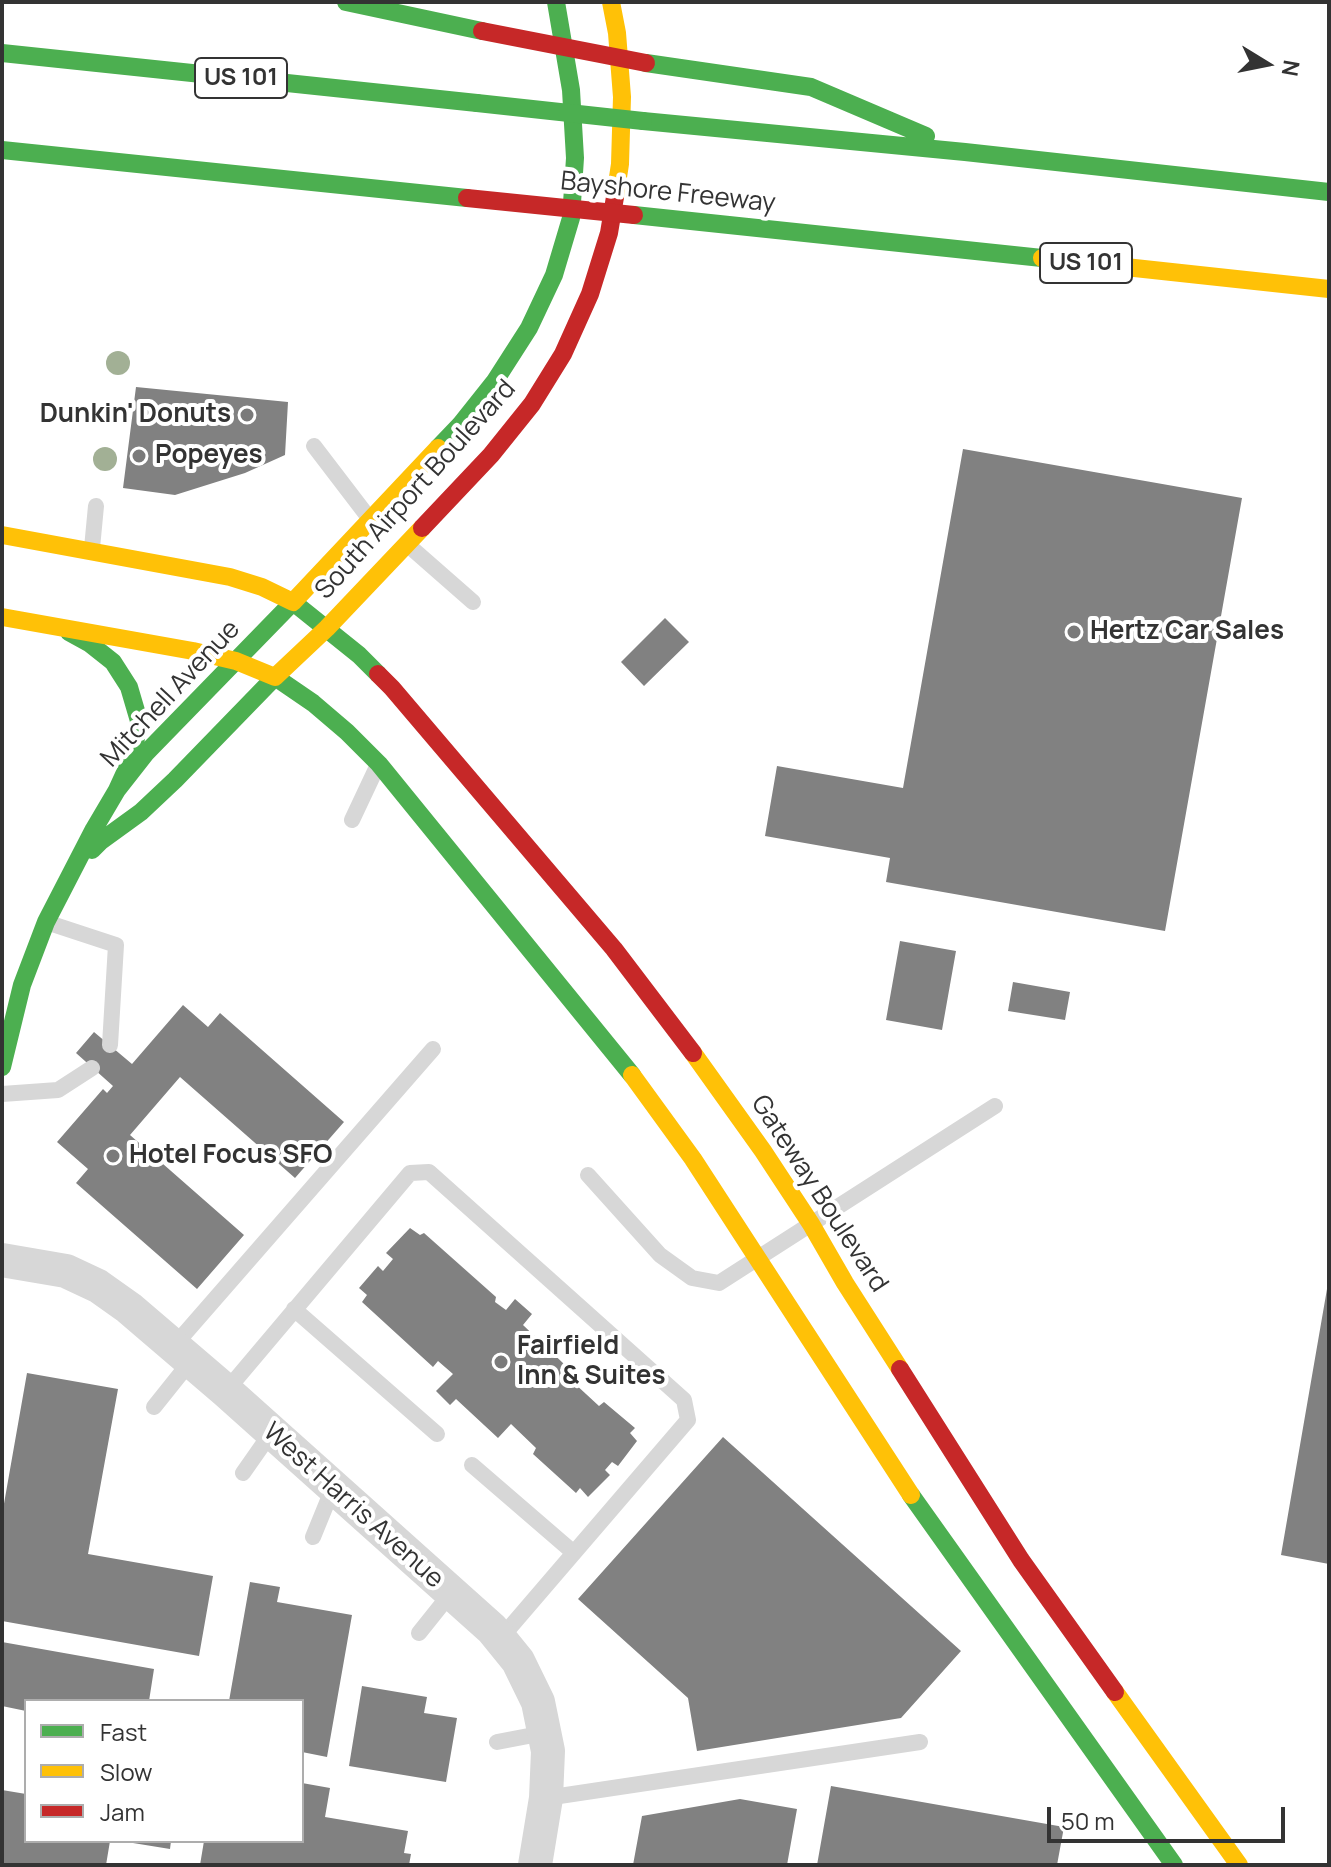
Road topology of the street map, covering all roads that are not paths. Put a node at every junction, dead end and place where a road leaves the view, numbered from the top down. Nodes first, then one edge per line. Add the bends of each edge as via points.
1 (346, 2) edge
2 (611, 2) edge
3 (555, 6) edge
4 (4, 53) edge
5 (11, 151) edge
6 (965, 152) junction
7 (1329, 192) edge
8 (1324, 288) edge
9 (314, 446) dead end
10 (96, 506) dead end
11 (370, 520) junction
12 (2, 535) edge
13 (407, 544) junction
14 (91, 551) junction
15 (293, 602) junction
16 (473, 602) dead end
17 (9, 619) edge
18 (60, 628) junction
19 (327, 628) junction
20 (236, 661) junction
21 (275, 677) junction
22 (379, 764) junction
23 (117, 790) junction
24 (352, 820) dead end
25 (74, 870) junction
26 (46, 922) junction
27 (110, 1045) dead end
28 (433, 1049) dead end
29 (2, 1067) edge
30 (92, 1068) dead end
31 (2, 1094) edge
32 (995, 1106) dead end
33 (588, 1175) dead end
34 (811, 1224) junction
35 (757, 1259) junction
36 (2, 1260) edge
37 (294, 1309) junction
38 (181, 1354) junction
39 (226, 1391) junction
40 (154, 1407) dead end
41 (271, 1433) junction
42 (437, 1434) dead end
43 (472, 1465) dead end
44 (243, 1473) dead end
45 (333, 1488) junction
46 (313, 1537) dead end
47 (574, 1553) junction
48 (451, 1593) junction
49 (419, 1633) dead end
50 (500, 1639) junction
51 (544, 1733) junction
52 (497, 1742) dead end
53 (920, 1742) dead end
54 (546, 1798) junction
55 (535, 1865) edge
56 (1174, 1865) edge
57 (1239, 1865) edge

1 - 6 main road, bridge via 646,63 811,87
2 - 13 main road, South Airport Boulevard via 622,97 620,164 609,233 590,294 563,354 532,404
3 - 11 main road, South Airport Boulevard via 571,90 575,158 571,218 554,275 495,381
4 - 6 main road, US 101, bridge
5 - 8 main road, Bayshore Freeway / US 101, bridge
6 - 7 main road, US 101
9 - 11 lane
10 - 14 lane
11 - 15 main road, South Airport Boulevard
12 - 14 main road, South Airport Boulevard
13 - 16 lane
13 - 19 main road, South Airport Boulevard
14 - 15 main road, South Airport Boulevard via 230,577
15 - 19 main road, Gateway Boulevard
15 - 20 main road, Mitchell Avenue
17 - 18 main road
18 - 20 main road
18 - 23 main road via 113,662 129,687 139,721 133,755
19 - 21 main road, South Airport Boulevard
19 - 34 main road, Gateway Boulevard via 400,697 614,949 712,1078
20 - 21 main road
20 - 23 main road, Mitchell Avenue
21 - 22 main road via 313,703
21 - 25 main road, Mitchell Avenue via 175,780
22 - 24 lane
22 - 35 main road via 615,1053 693,1159
23 - 25 main road, Mitchell Avenue
25 - 26 main road, Mitchell Avenue
26 - 27 lane via 116,945
26 - 29 main road, Mitchell Avenue via 22,985
28 - 38 lane
30 - 31 lane via 58,1090
32 - 34 lane
33 - 35 lane via 660,1255 692,1278 719,1283
34 - 35 lane
34 - 57 main road, Gateway Boulevard via 1021,1560
35 - 56 main road via 930,1524
36 - 38 street, West Harris Avenue via 66,1271 98,1286
37 - 39 lane
37 - 42 lane
37 - 47 lane via 410,1173 429,1172 684,1400 688,1420
38 - 39 street, West Harris Avenue
38 - 40 lane
39 - 41 street, West Harris Avenue
41 - 44 lane
41 - 45 street, West Harris Avenue
43 - 47 lane
45 - 46 lane
45 - 48 street, West Harris Avenue
47 - 50 lane
48 - 49 lane
48 - 50 street, West Harris Avenue
50 - 51 street, West Harris Avenue via 518,1661 538,1702
51 - 52 lane
51 - 54 street, West Harris Avenue
53 - 54 lane
54 - 55 street, West Harris Avenue

